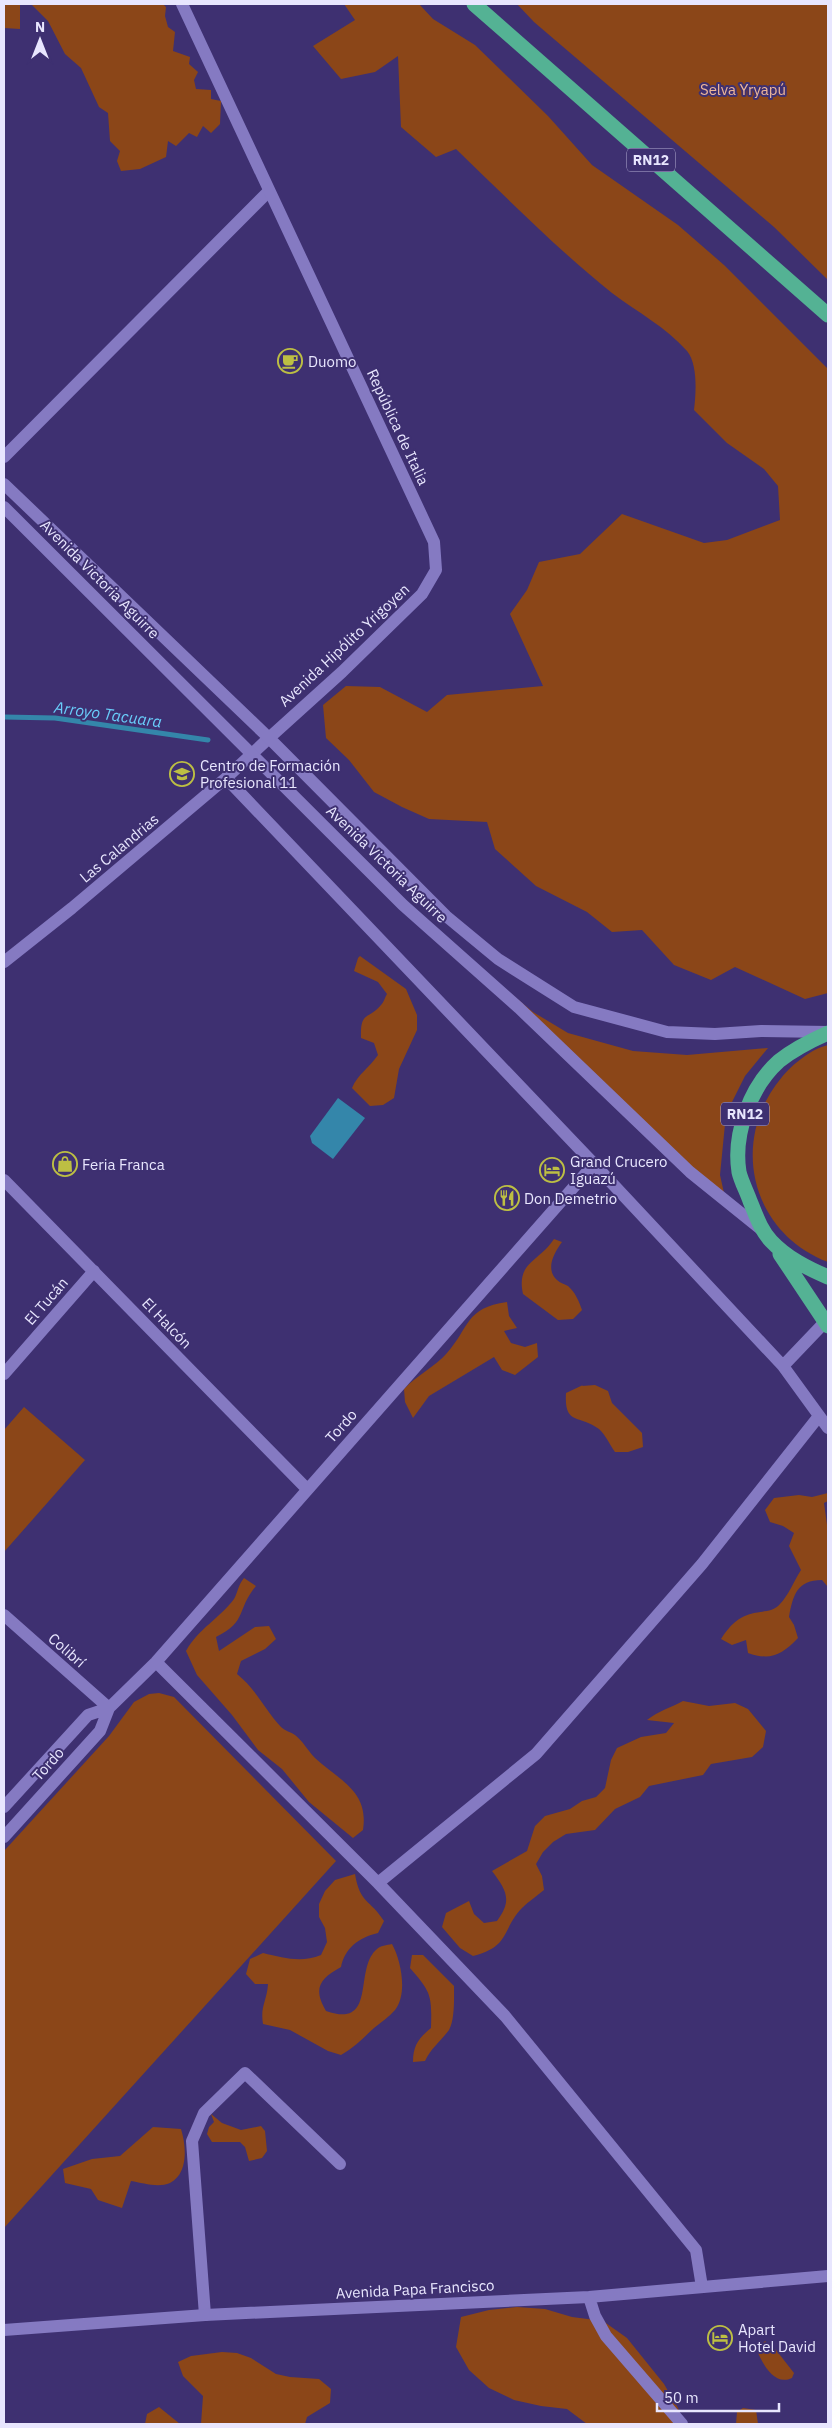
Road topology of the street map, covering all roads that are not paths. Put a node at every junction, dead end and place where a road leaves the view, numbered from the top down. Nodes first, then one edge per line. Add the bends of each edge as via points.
1 (182, 4) edge
2 (474, 4) edge
3 (269, 190) junction
4 (828, 315) edge
5 (4, 458) edge
6 (4, 484) edge
7 (4, 507) edge
8 (436, 570) joint
9 (269, 738) junction
10 (253, 754) junction
11 (226, 778) junction
12 (4, 962) edge
13 (828, 1032) edge
14 (594, 1164) junction
15 (4, 1180) edge
16 (762, 1230) junction
17 (772, 1242) junction
18 (94, 1271) junction
19 (828, 1277) edge
20 (827, 1324) edge
21 (783, 1366) junction
22 (4, 1374) edge
23 (819, 1416) junction
24 (828, 1428) edge
25 (307, 1489) junction
26 (4, 1615) edge
27 (156, 1662) junction
28 (109, 1708) junction
29 (4, 1807) edge
30 (8, 1822) edge
31 (4, 1837) edge
32 (378, 1883) junction
33 (340, 2164) dead end
34 (828, 2276) edge
35 (702, 2287) junction
36 (589, 2297) junction
37 (205, 2315) junction
38 (4, 2330) edge
39 (682, 2424) edge

1 - 3 street
2 - 4 highway, RN12
3 - 5 street
3 - 8 street, República de Italia via 434,542
6 - 9 street, Avenida Victoria Aguirre
7 - 10 street, Avenida Victoria Aguirre
8 - 9 street, Avenida Hipólito Yrigoyen via 422,594
9 - 10 street, Avenida Hipólito Yrigoyen
9 - 13 street, Avenida Victoria Aguirre via 446,916 498,959 574,1007 667,1032
10 - 11 street, Las Calandrias
10 - 16 street, Avenida Victoria Aguirre via 403,905 519,1008 690,1172
11 - 12 street, Las Calandrias
11 - 14 street
13 - 16 highway, RN12 via 802,1044 778,1062 758,1086 745,1113 738,1143 739,1173
14 - 21 street
14 - 25 street, Tordo
15 - 18 street, El Halcón
16 - 17 highway, RN12
17 - 19 highway, RN12 via 798,1264
17 - 20 highway, RN12
18 - 22 street, El Tucán
18 - 25 street, El Halcón
20 - 21 street
21 - 23 street
23 - 24 street
23 - 32 street via 702,1564 536,1754
25 - 27 street, Tordo
26 - 28 street, Colibrí
27 - 28 street, Tordo
27 - 32 street
28 - 29 street, Tordo via 88,1715
28 - 30 street, Tordo via 100,1731
30 - 31 street, Tordo
32 - 35 street via 505,2016 696,2250
33 - 37 street via 246,2073 204,2113 192,2141
34 - 35 street, Avenida Papa Francisco
35 - 36 street, Avenida Papa Francisco
36 - 37 street, Avenida Papa Francisco
36 - 39 street via 606,2336
37 - 38 street, Avenida Papa Francisco

